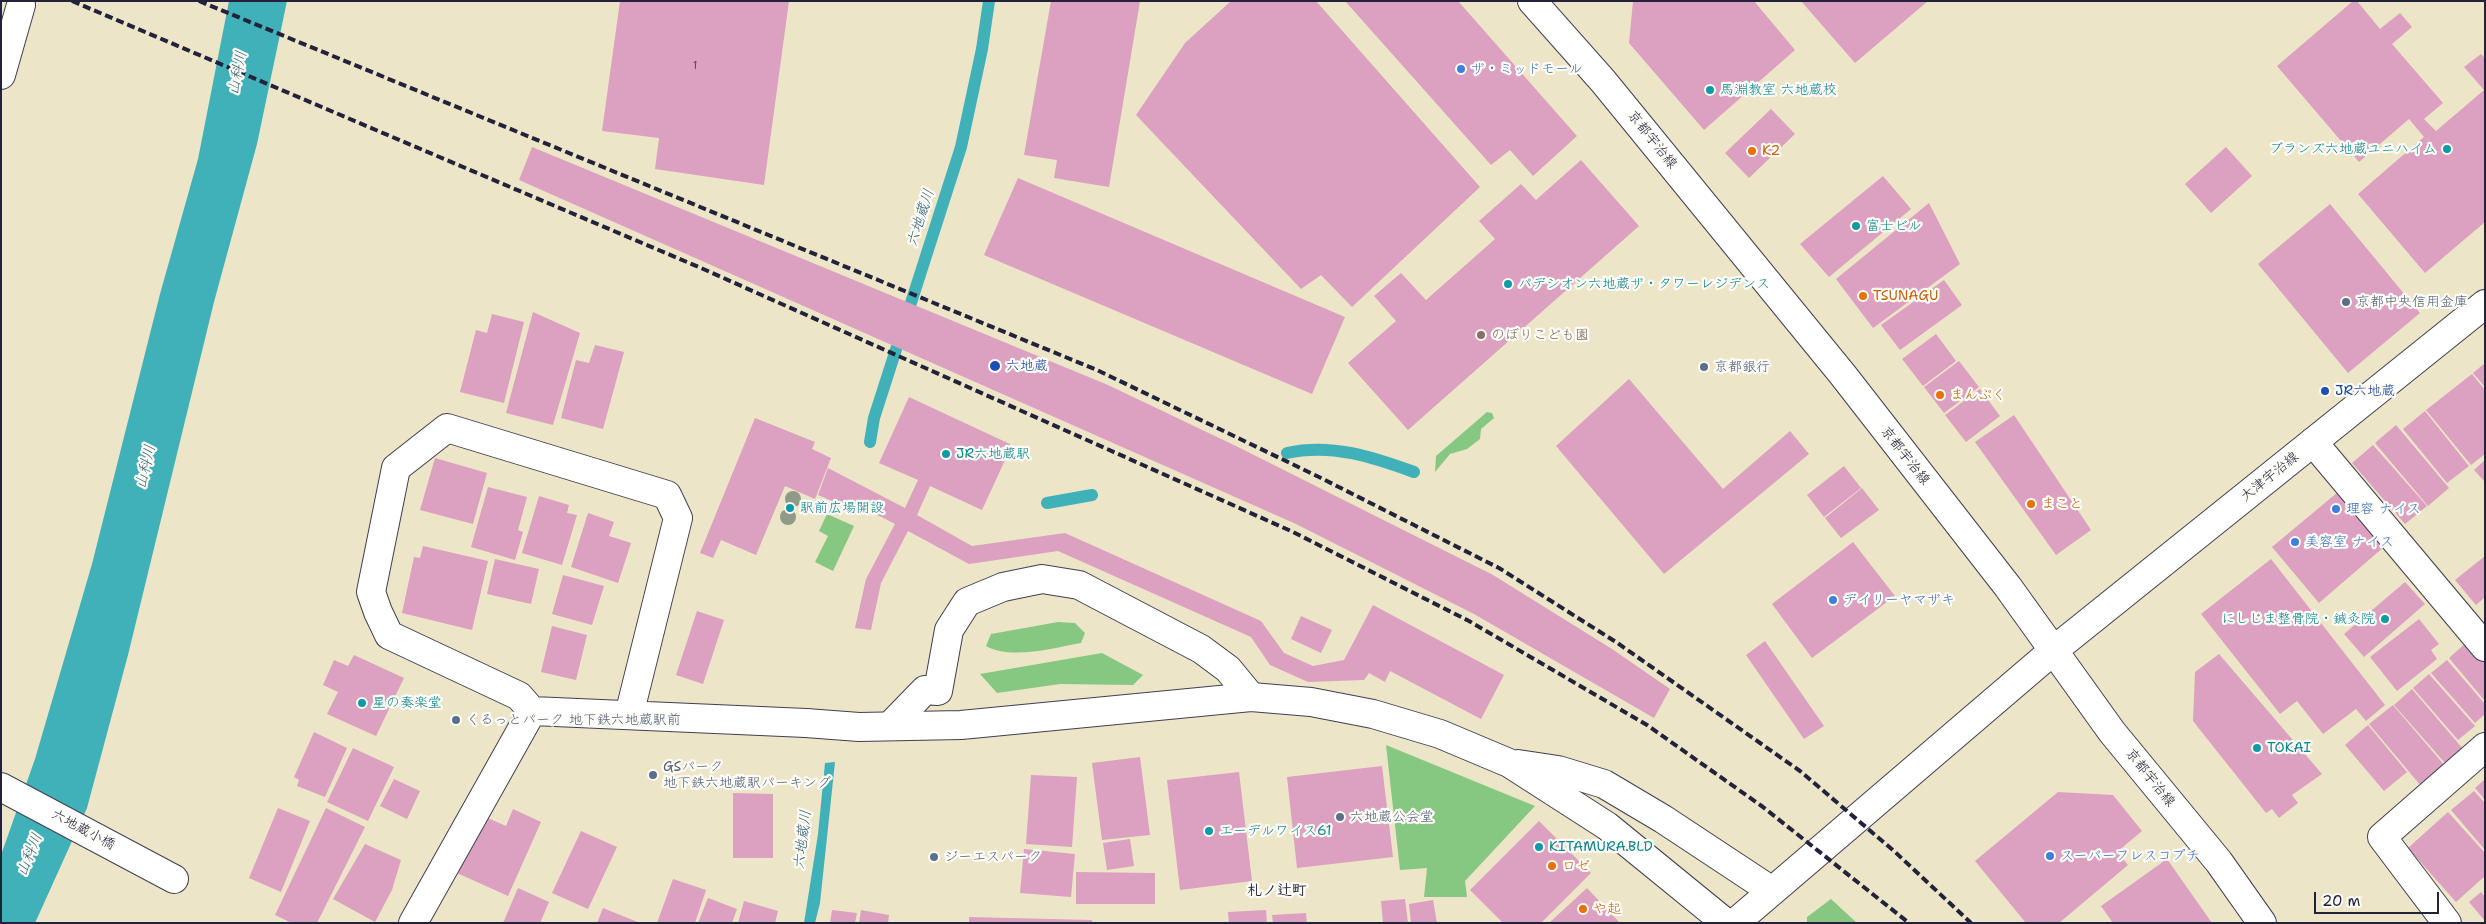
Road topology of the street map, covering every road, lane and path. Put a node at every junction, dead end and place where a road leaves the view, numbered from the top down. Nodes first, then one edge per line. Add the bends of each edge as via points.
1 (1532, 1) edge
2 (21, 5) dead end
3 (1, 75) edge
4 (2482, 312) edge
5 (2313, 442) junction
6 (2485, 647) edge
7 (2054, 650) junction
8 (1251, 697) junction
9 (532, 711) junction
10 (629, 715) junction
11 (890, 726) junction
12 (2485, 747) edge
13 (1509, 763) junction
14 (1, 787) edge
15 (169, 876) dead end
16 (1772, 891) junction
17 (413, 923) edge
18 (1726, 923) edge
19 (1735, 923) edge
20 (2262, 923) edge
21 (2447, 923) edge

1 - 7 street, 京都宇治線 via 1603,81 1842,375
2 - 3 street
4 - 5 street, 大津宇治線
5 - 6 street
5 - 7 street, 大津宇治線
7 - 16 street, 大津宇治線
7 - 20 street, 京都宇治線 via 2112,732 2219,862
8 - 11 street via 961,725
8 - 11 street via 1228,668 1202,649 1079,585 1042,579 1003,587 967,602 949,630 938,691 924,690
8 - 13 street via 1311,702 1373,714 1440,734
9 - 10 street
9 - 10 street via 519,696 389,634 371,592 396,468 447,428 667,494 678,518
9 - 17 street
10 - 11 street
12 - 21 street via 2382,837
13 - 16 street via 1558,770 1604,784
13 - 18 street via 1607,826
14 - 15 street, 六地蔵小橋
16 - 19 street, 大津宇治線

